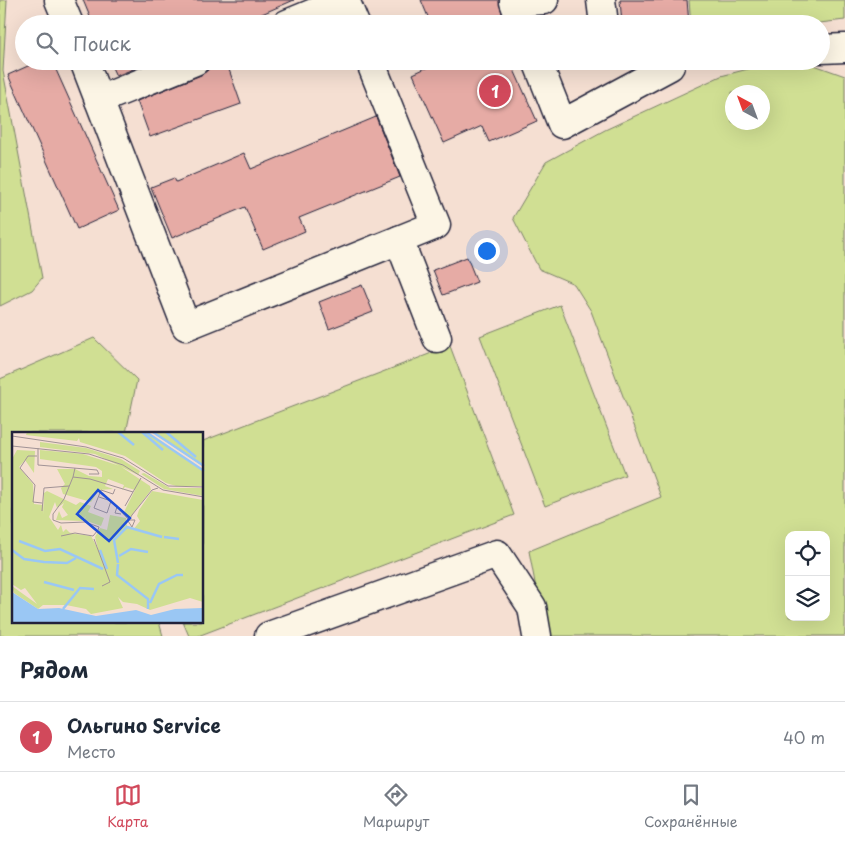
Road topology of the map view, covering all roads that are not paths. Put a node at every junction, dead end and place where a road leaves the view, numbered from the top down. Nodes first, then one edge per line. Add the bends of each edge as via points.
1 (59, 0) edge
2 (544, 0) edge
3 (601, 0) edge
4 (65, 15) edge
5 (309, 15) edge
6 (351, 15) edge
7 (519, 15) edge
8 (603, 15) edge
9 (845, 48) edge
10 (830, 49) edge
11 (87, 70) edge
12 (173, 70) edge
13 (374, 70) edge
14 (541, 70) edge
15 (670, 71) edge
16 (99, 100) junction
17 (399, 240) junction
18 (437, 338) dead end
19 (269, 636) edge
20 (537, 636) edge

1 - 4 lane
2 - 7 lane via 514,2
3 - 8 lane
5 - 6 lane via 345,0
9 - 10 lane
11 - 16 lane
12 - 16 lane
13 - 17 lane via 436,225
14 - 15 lane via 562,124
16 - 17 lane via 186,326
17 - 18 lane
19 - 20 lane via 497,554 532,607

